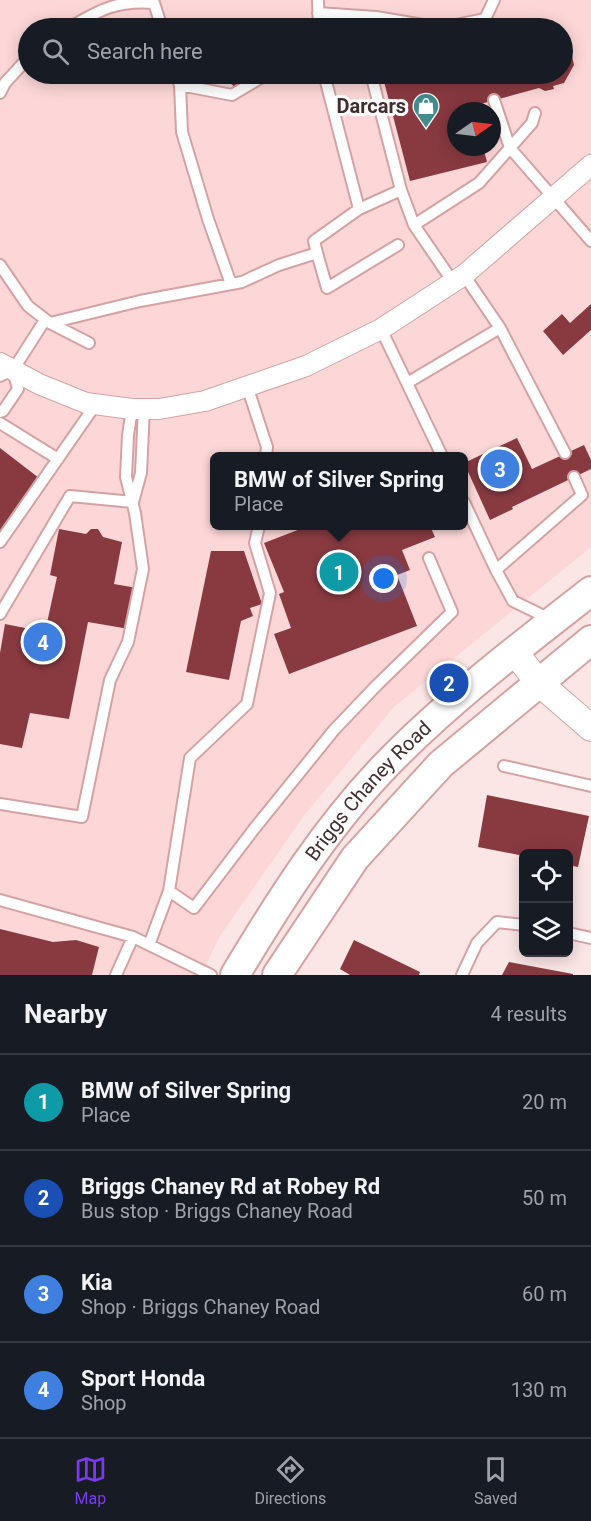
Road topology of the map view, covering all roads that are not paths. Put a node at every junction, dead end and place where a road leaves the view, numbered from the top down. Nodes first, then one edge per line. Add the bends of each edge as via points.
1 (318, 0) edge
2 (494, 0) edge
3 (318, 13) junction
4 (376, 17) joint
5 (86, 18) edge
6 (159, 18) edge
7 (318, 18) edge
8 (382, 18) edge
9 (485, 18) edge
10 (18, 69) edge
11 (250, 84) edge
12 (327, 84) edge
13 (374, 84) edge
14 (180, 86) joint
15 (0, 93) edge
16 (494, 100) dead end
17 (535, 113) dead end
18 (510, 148) junction
19 (591, 165) edge
20 (401, 190) junction
21 (553, 198) junction
22 (359, 209) junction
23 (414, 225) junction
24 (591, 242) edge
25 (398, 245) dead end
26 (317, 253) junction
27 (0, 266) edge
28 (459, 278) junction
29 (231, 284) junction
30 (47, 322) junction
31 (381, 328) junction
32 (500, 328) junction
33 (89, 343) dead end
34 (4, 370) edge
35 (407, 383) junction
36 (247, 386) junction
37 (96, 404) junction
38 (138, 409) junction
39 (0, 412) edge
40 (0, 423) edge
41 (266, 452) edge
42 (440, 452) edge
43 (565, 453) dead end
44 (57, 459) junction
45 (574, 477) dead end
46 (133, 502) junction
47 (468, 510) edge
48 (258, 530) edge
49 (0, 542) edge
50 (429, 558) dead end
51 (496, 570) junction
52 (591, 591) edge
53 (0, 614) edge
54 (553, 620) junction
55 (591, 640) edge
56 (514, 651) junction
57 (538, 682) junction
58 (591, 728) edge
59 (504, 766) dead end
60 (591, 786) edge
61 (0, 804) edge
62 (169, 891) junction
63 (0, 900) edge
64 (519, 924) edge
65 (573, 934) edge
66 (133, 937) junction
67 (591, 938) edge
68 (149, 945) junction
69 (116, 975) edge
70 (211, 975) edge
71 (235, 975) edge
72 (277, 975) edge
73 (462, 975) edge

1 - 3 lane
2 - 9 lane
3 - 4 lane
3 - 7 lane
4 - 8 lane
5 - 6 lane via 101,9 134,1 154,3
10 - 15 lane
11 - 14 lane via 232,94
12 - 22 lane
13 - 20 lane
14 - 29 lane via 182,132
16 - 18 lane
17 - 18 lane via 532,123
18 - 21 lane
18 - 23 lane via 479,183
19 - 21 street
20 - 22 lane
20 - 23 lane
21 - 24 lane
21 - 28 street
22 - 26 lane via 314,241
23 - 28 lane
25 - 26 lane via 327,288
26 - 29 lane
27 - 30 lane via 28,306
28 - 31 street
28 - 32 lane
29 - 30 lane
30 - 33 lane
30 - 34 lane
31 - 35 lane
31 - 36 street via 306,366
32 - 35 lane
32 - 43 lane
34 - 37 street
34 - 39 lane via 18,389
35 - 42 lane
36 - 38 street via 205,400
36 - 41 lane
37 - 38 street
37 - 44 lane
38 - 46 lane via 128,435 126,477
40 - 44 lane
44 - 49 lane
45 - 51 lane via 582,495
46 - 53 lane via 70,496
46 - 61 lane via 142,569 129,642 110,680 82,817
47 - 51 lane
48 - 62 lane via 255,543 270,593 247,704 190,758
50 - 62 lane via 452,612 334,730 194,908
51 - 54 lane via 513,601
52 - 54 main road, Briggs Chaney Road
54 - 56 main road, Briggs Chaney Road
55 - 57 main road, Briggs Chaney Road
56 - 57 street
56 - 71 main road, Briggs Chaney Road via 389,762 354,802 276,907
57 - 58 street
57 - 72 main road, Briggs Chaney Road via 441,764 355,858
59 - 60 lane
62 - 68 lane
63 - 66 lane
64 - 73 lane via 497,922 477,944
65 - 67 lane
66 - 68 lane
66 - 69 lane
68 - 70 lane

